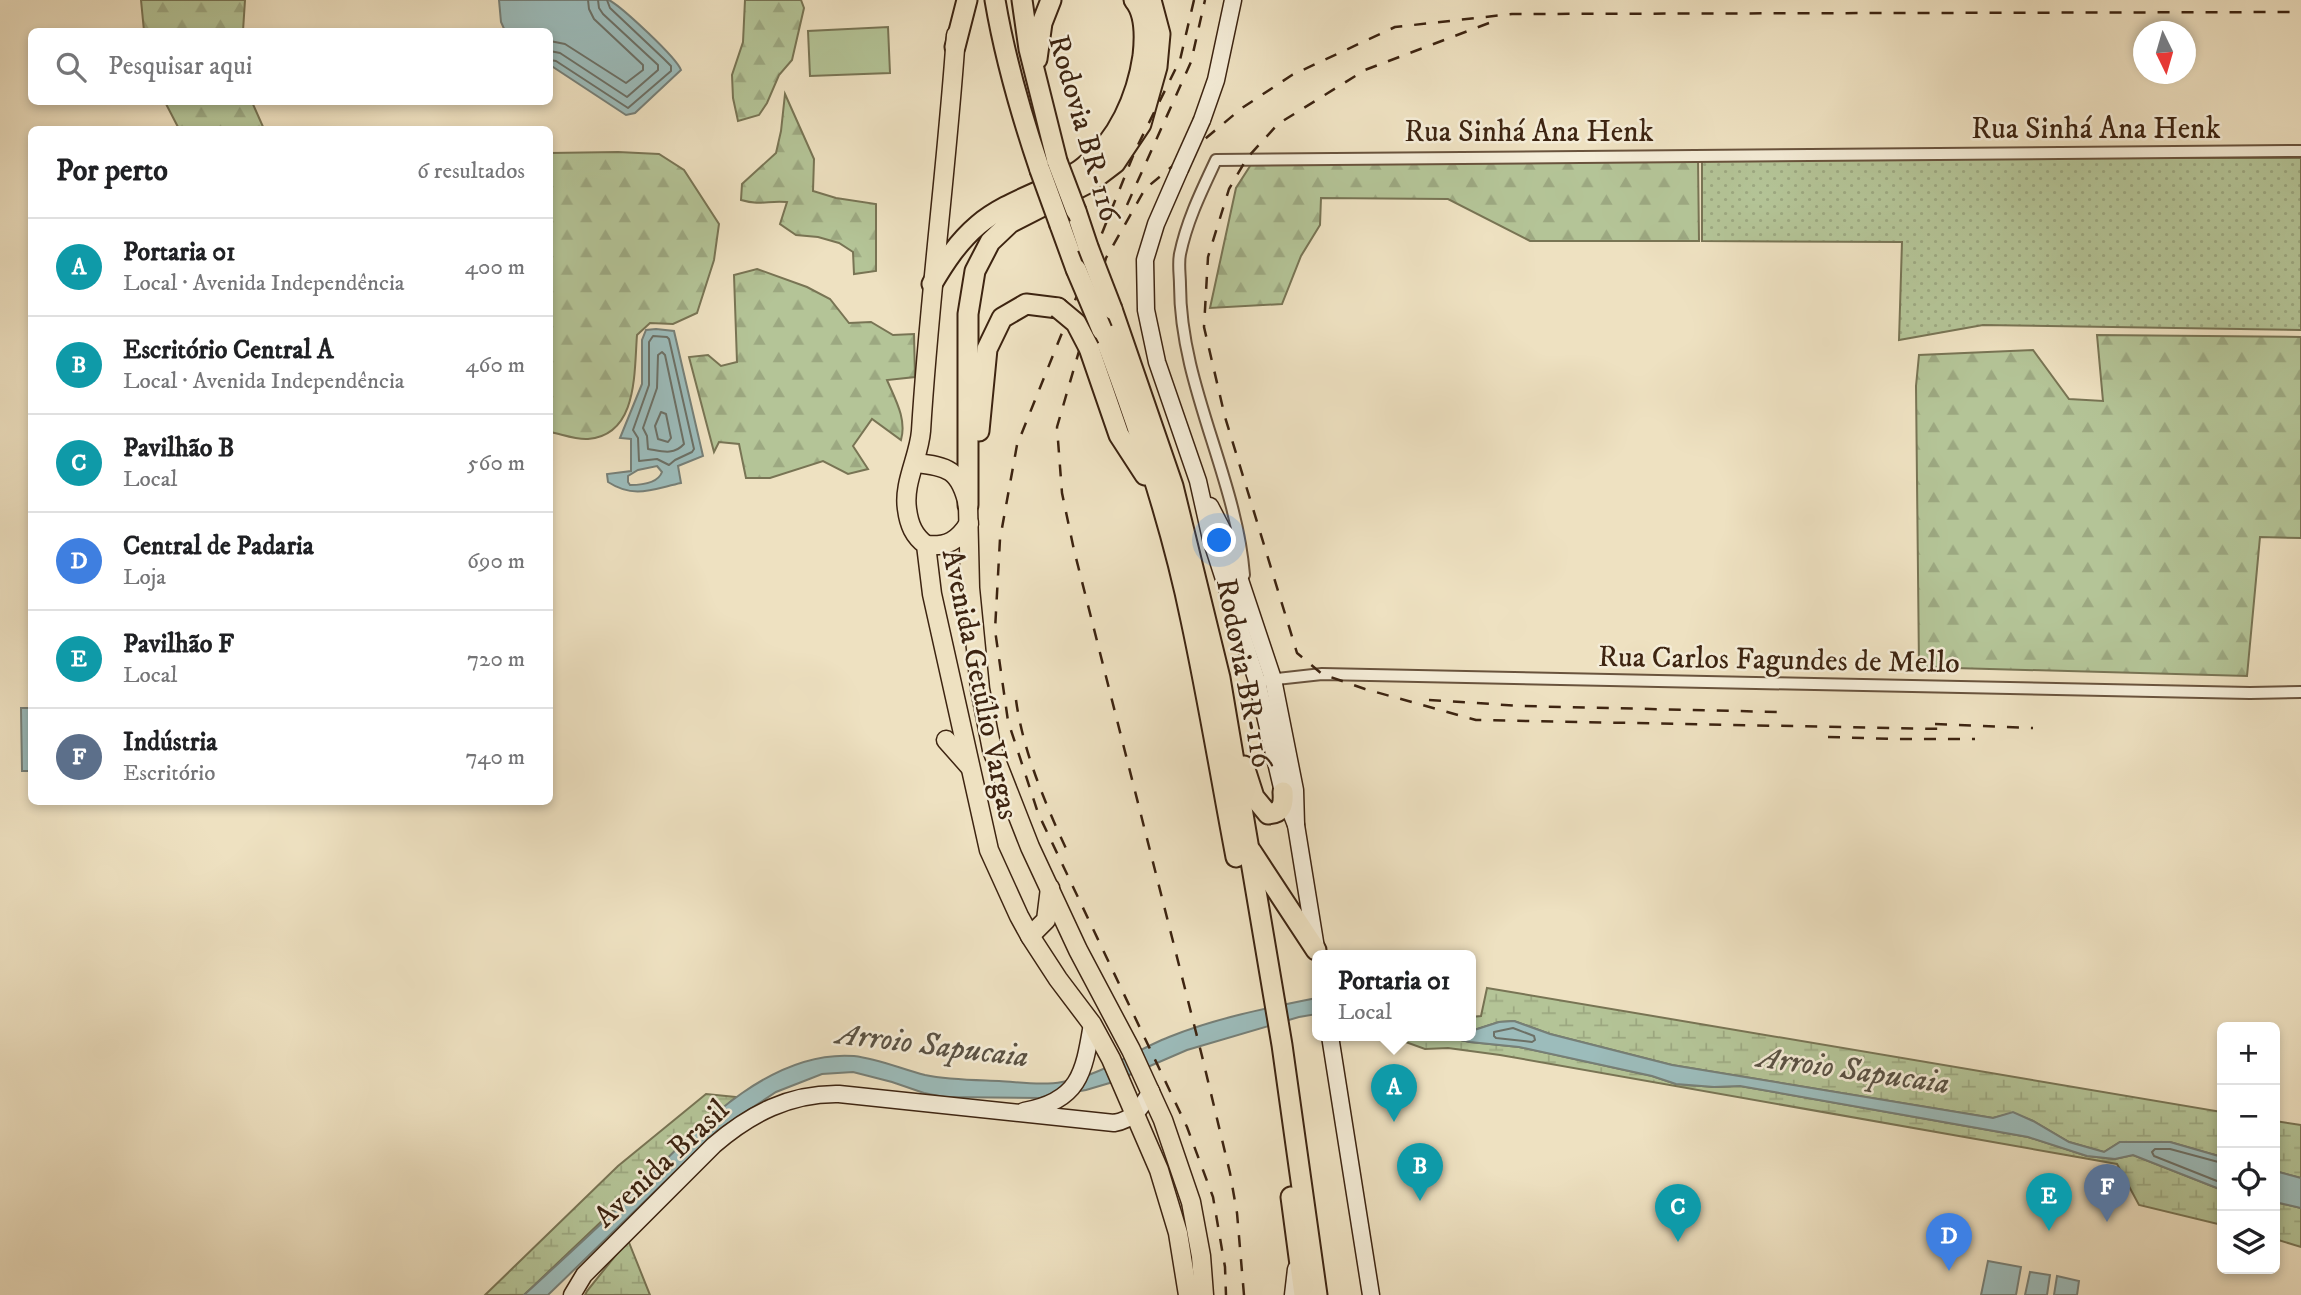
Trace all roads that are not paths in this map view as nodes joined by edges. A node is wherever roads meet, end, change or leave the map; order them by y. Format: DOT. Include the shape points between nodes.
graph roads {
  1 [pos="959,0"];
  2 [pos="967,0"];
  3 [pos="995,0"];
  4 [pos="1022,0"];
  5 [pos="1051,0"];
  6 [pos="1134,0"];
  7 [pos="1151,0"];
  8 [pos="1233,0"];
  9 [pos="956,47"];
  10 [pos="1044,108"];
  11 [pos="2301,151"];
  12 [pos="1049,166"];
  13 [pos="932,284"];
  14 [pos="915,463"];
  15 [pos="1159,497"];
  16 [pos="968,514"];
  17 [pos="926,545"];
  18 [pos="1239,604"];
  19 [pos="1265,680"];
  20 [pos="2301,692"];
  21 [pos="1226,713"];
  22 [pos="946,740"];
  23 [pos="972,770"];
  24 [pos="1283,792"];
  25 [pos="1296,825"];
  26 [pos="1247,844"];
  27 [pos="1049,888"];
  28 [pos="1030,936"];
  29 [pos="1315,950"];
  30 [pos="1317,950"];
  31 [pos="1267,989"];
  32 [pos="1092,1024"];
  33 [pos="1331,1041"];
  34 [pos="1277,1047"];
  35 [pos="1150,1089"];
  36 [pos="1131,1106"];
  37 [pos="1014,1113"];
  38 [pos="1197,1230"];
  39 [pos="1178,1233"];
  40 [pos="1297,1253"];
  41 [pos="572,1295"];
  42 [pos="1188,1295"];
  43 [pos="1204,1295"];
  44 [pos="1293,1295"];
  45 [pos="1304,1295"];
  46 [pos="1317,1295"];
  47 [pos="1371,1295"];
  1 -- 9 [label="main road, Avenida Getúlio Vargas"];
  2 -- 9 [label="highway"];
  3 -- 12 [label="highway, Rodovia BR-116" via="1021,114"];
  4 -- 10 [label="highway, Rodovia BR-116"];
  5 -- 10 [label="highway" via="1037,58"];
  6 -- 13 [label="highway" via="1145,38 1139,81 1103,150 1083,169 979,224 951,253"];
  7 -- 16 [label="highway" via="1160,34 1157,67 1141,124 1115,163 1090,182 1010,223 990,242 975,271 968,314"];
  8 -- 18 [label="main road, bridge" via="1216,80 1145,260 1146,310 1157,362 1198,481 1224,535"];
  9 -- 13 [label="main road, Avenida Getúlio Vargas"];
  10 -- 12 [label="highway, Rodovia BR-116"];
  11 -- 18 [label="street, Rua Sinhá Ana Henk" via="1216,160 1193,208 1180,256 1180,309 1189,364 1241,541"];
  12 -- 15 [label="highway, Rodovia BR-116, bridge" via="1060,225 1123,385"];
  12 -- 21 [label="highway, Rodovia BR-116, bridge" via="1076,211 1173,486"];
  13 -- 14 [label="main road, Avenida Getúlio Vargas"];
  14 -- 16 [label="main road" via="951,471 965,494"];
  14 -- 17 [label="main road, Avenida Getúlio Vargas" via="906,508 916,537"];
  15 -- 16 [label="highway, bridge" via="1119,435 1076,323 1058,308 1026,304 1002,318 988,349"];
  15 -- 31 [label="highway, Rodovia BR-116" via="1191,619"];
  16 -- 17 [label="main road" via="960,537 950,543"];
  16 -- 27 [label="main road, Avenida Getúlio Vargas" via="980,689 992,750"];
  17 -- 23 [label="main road, Avenida Getúlio Vargas" via="932,594"];
  18 -- 19 [label="main road"];
  19 -- 20 [label="street, Rua Carlos Fagundes de Mello" via="1322,674"];
  19 -- 24 [label="main road"];
  19 -- 25 [label="main road" via="1295,790"];
  21 -- 24 [label="highway" via="1261,808 1276,813 1284,804"];
  21 -- 26 [label="highway, Rodovia BR-116"];
  22 -- 23 [label="main road"];
  23 -- 28 [label="main road, Avenida Getúlio Vargas" via="989,850"];
  24 -- 25 [label="main road"];
  25 -- 30 [label="main road"];
  26 -- 29 [label="highway"];
  26 -- 31 [label="highway, Rodovia BR-116"];
  27 -- 28 [label="main road" via="1046,920"];
  27 -- 35 [label="main road, Avenida Getúlio Vargas"];
  28 -- 32 [label="main road, Avenida Getúlio Vargas"];
  31 -- 34 [label="highway, Rodovia BR-116"];
  32 -- 36 [label="main road, Avenida Getúlio Vargas"];
  32 -- 37 [label="main road, Avenida Brasil" via="1085,1066 1071,1088 1041,1107"];
  33 -- 47 [label="main road"];
  34 -- 40 [label="highway, Rodovia BR-116"];
  34 -- 46 [label="highway, Rodovia BR-116"];
  35 -- 36 [label="main road" via="1144,1104"];
  35 -- 38 [label="main road, Avenida Getúlio Vargas"];
  36 -- 37 [label="main road, Avenida Brasil" via="1124,1121 1114,1123"];
  36 -- 39 [label="main road, Avenida Getúlio Vargas" via="1159,1170"];
  37 -- 41 [label="main road, Avenida Brasil" via="839,1094 778,1104 713,1145 584,1275"];
  38 -- 39 [label="main road"];
  38 -- 43 [label="main road, Avenida Getúlio Vargas"];
  39 -- 42 [label="main road, Avenida Getúlio Vargas"];
  40 -- 44 [label="main road, Rodovia BR-116"];
  40 -- 45 [label="highway, Rodovia BR-116"];
}
